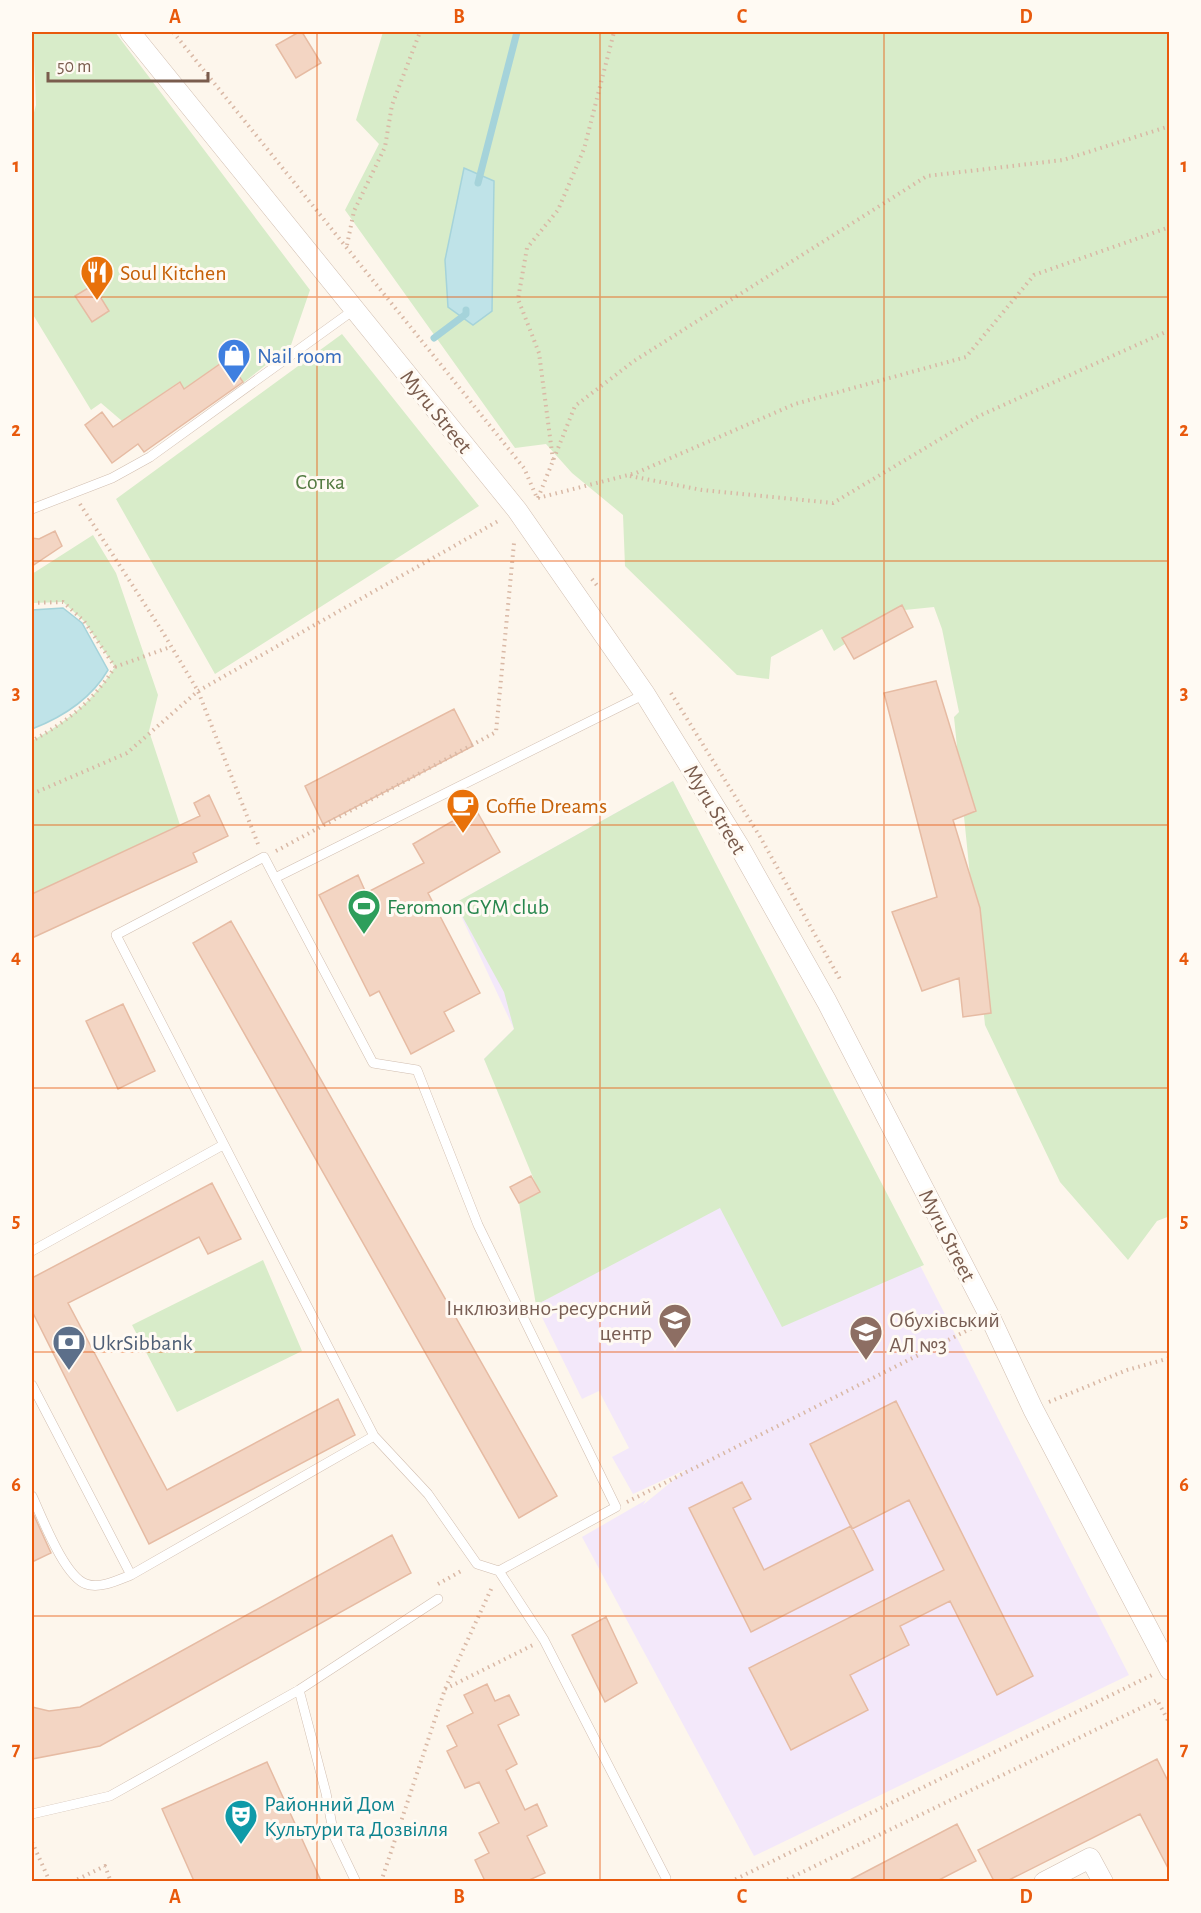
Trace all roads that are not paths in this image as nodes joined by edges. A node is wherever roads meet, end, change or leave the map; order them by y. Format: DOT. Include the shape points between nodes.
graph roads {
  1 [pos="130,32"];
  2 [pos="355,309"];
  3 [pos="32,509"];
  4 [pos="645,694"];
  5 [pos="275,878"];
  6 [pos="223,1145"];
  7 [pos="32,1251"];
  8 [pos="32,1385"];
  9 [pos="374,1436"];
  10 [pos="32,1496"];
  11 [pos="499,1571"];
  12 [pos="131,1575"];
  13 [pos="438,1599"];
  14 [pos="1169,1669"];
  15 [pos="299,1690"];
  16 [pos="32,1814"];
  17 [pos="666,1878"];
  18 [pos="356,1881"];
  19 [pos="1044,1881"];
  20 [pos="1102,1881"];
  1 -- 2 [label="street, Myru Street"];
  2 -- 3 [label="lane" via="150,457 112,478"];
  2 -- 4 [label="street, Myru Street" via="517,510"];
  4 -- 5 [label="lane"];
  4 -- 14 [label="street, Myru Street" via="739,846 827,1002"];
  5 -- 6 [label="lane" via="264,857 116,935"];
  5 -- 11 [label="lane" via="373,1063 417,1070 478,1225 616,1507"];
  6 -- 7 [label="lane"];
  6 -- 9 [label="lane"];
  8 -- 12 [label="lane"];
  9 -- 11 [label="lane" via="428,1494 477,1564"];
  9 -- 12 [label="lane"];
  10 -- 12 [label="lane" via="70,1572 85,1584 105,1584"];
  11 -- 17 [label="lane" via="544,1640"];
  13 -- 15 [label="lane"];
  15 -- 16 [label="lane" via="110,1796"];
  15 -- 18 [label="lane" via="334,1836"];
  19 -- 20 [label="street" via="1090,1858"];
}
